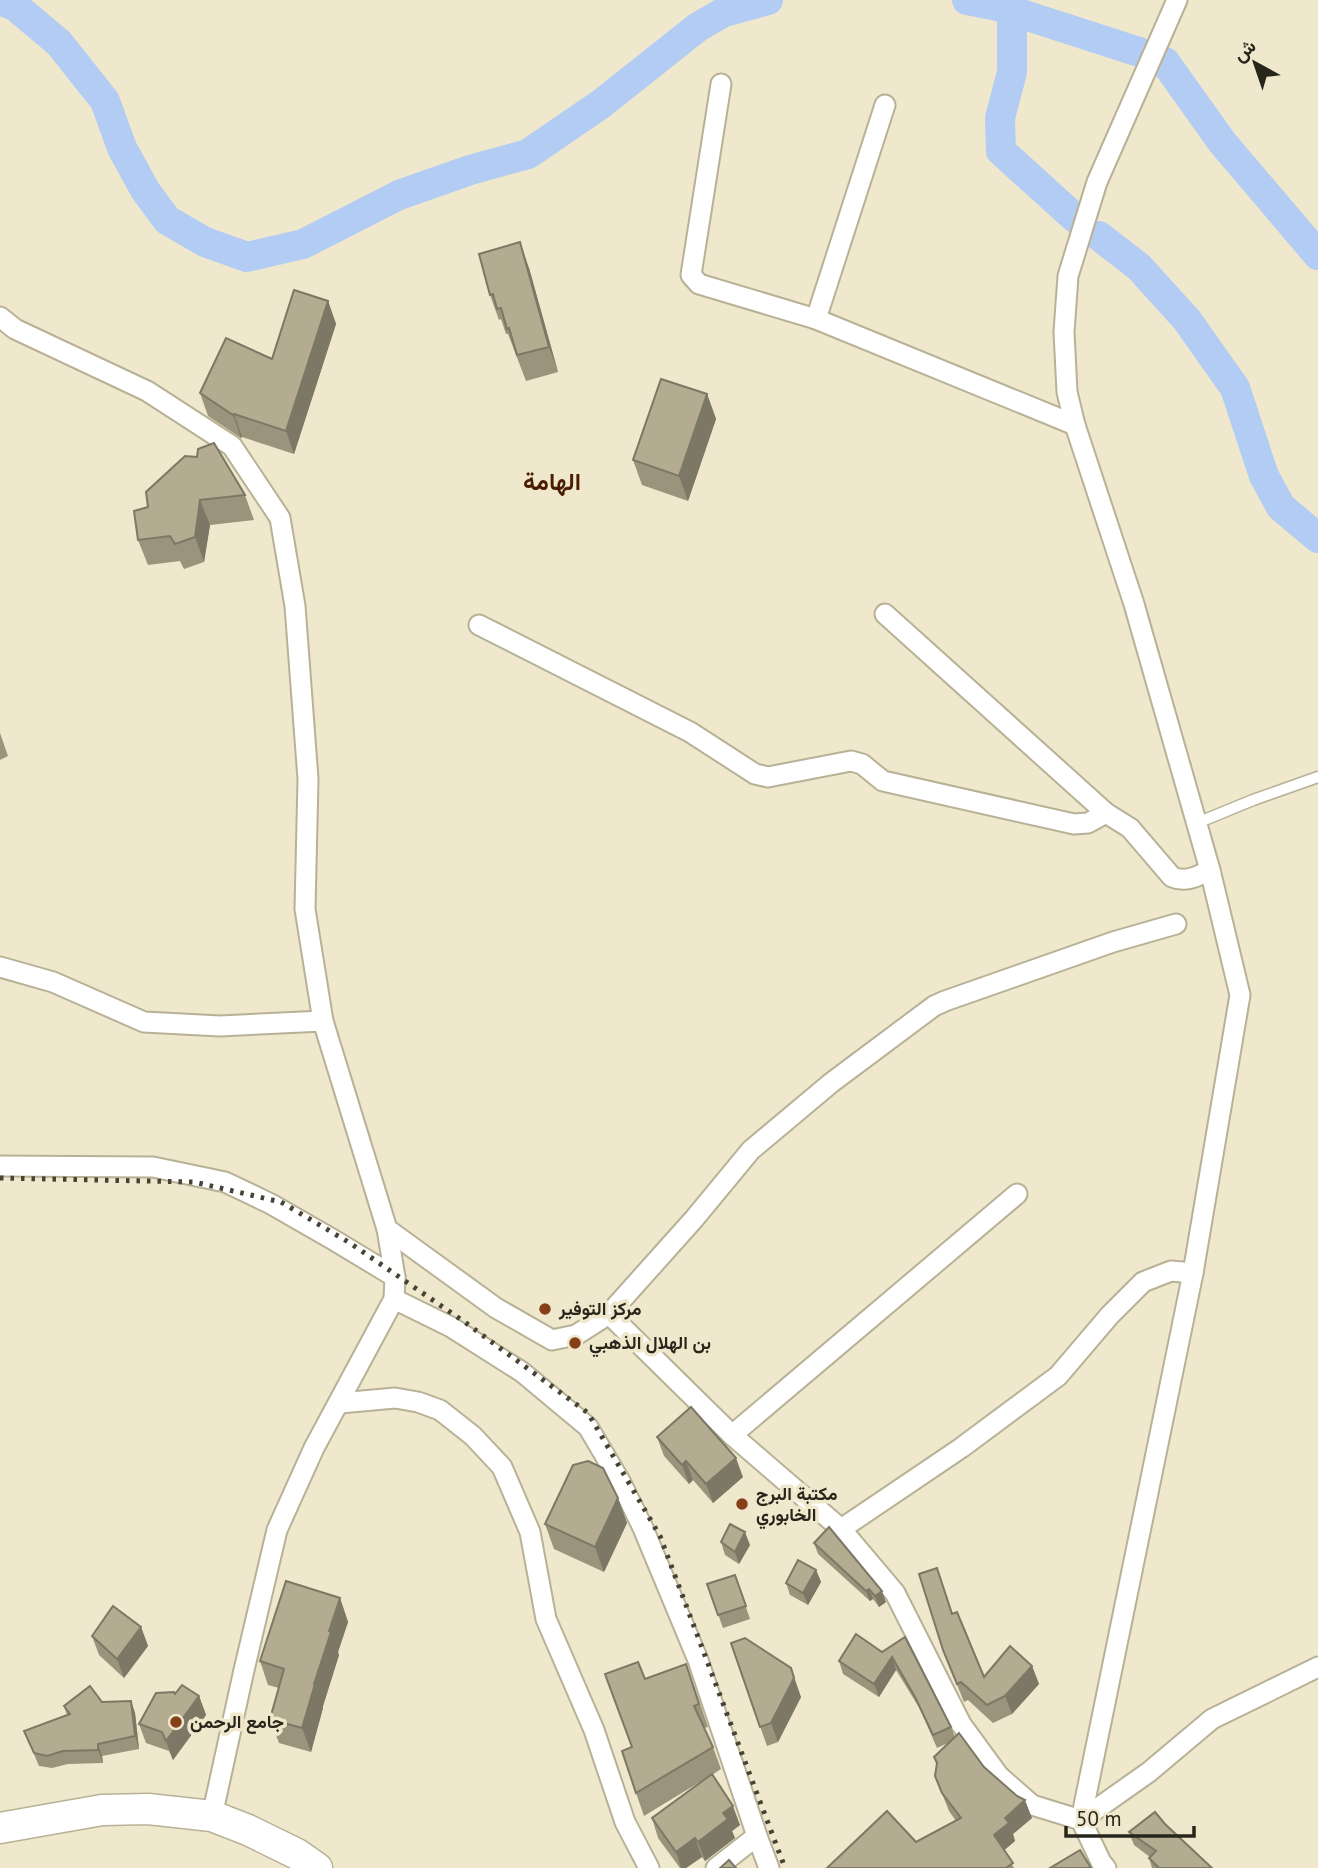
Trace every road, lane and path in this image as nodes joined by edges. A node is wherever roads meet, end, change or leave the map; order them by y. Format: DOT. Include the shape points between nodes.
graph roads {
  1 [pos="1177,0"];
  2 [pos="721,84"];
  3 [pos="886,105"];
  4 [pos="0,317"];
  5 [pos="816,319"];
  6 [pos="1075,425"];
  7 [pos="885,614"];
  8 [pos="479,625"];
  9 [pos="1318,777"];
  10 [pos="1106,813"];
  11 [pos="1197,823"];
  12 [pos="1210,870"];
  13 [pos="1176,924"];
  14 [pos="0,967"];
  15 [pos="323,1021"];
  16 [pos="0,1166"];
  17 [pos="1017,1194"];
  18 [pos="387,1229"];
  19 [pos="1193,1273"];
  20 [pos="395,1277"];
  21 [pos="394,1299"];
  22 [pos="609,1314"];
  23 [pos="340,1403"];
  24 [pos="733,1435"];
  25 [pos="841,1529"];
  26 [pos="1318,1667"];
  27 [pos="212,1816"];
  28 [pos="1081,1820"];
  29 [pos="0,1828"];
  30 [pos="757,1836"];
  31 [pos="317,1868"];
  32 [pos="649,1868"];
  33 [pos="716,1868"];
  34 [pos="769,1868"];
  35 [pos="1106,1868"];
  1 -- 6 [label="street" via="1097,182 1068,276 1064,344"];
  2 -- 5 [label="street" via="691,275 699,284"];
  3 -- 5 [label="street"];
  4 -- 15 [label="street" via="15,329 147,391 232,446 280,518 295,606 307,779 305,909"];
  5 -- 6 [label="street"];
  6 -- 11 [label="street" via="1134,604"];
  7 -- 10 [label="street"];
  8 -- 10 [label="street" via="690,732 755,774 768,776 852,761 883,781 1074,824 1088,823"];
  9 -- 11 [label="lane"];
  10 -- 12 [label="street" via="1130,828 1172,877 1191,879"];
  11 -- 12 [label="street"];
  12 -- 19 [label="street" via="1240,995"];
  13 -- 22 [label="street" via="934,1006 751,1150"];
  14 -- 15 [label="street" via="53,982 144,1022 220,1026"];
  15 -- 18 [label="street"];
  16 -- 20 [label="street" via="153,1167 225,1182"];
  17 -- 24 [label="street"];
  18 -- 20 [label="street"];
  18 -- 22 [label="street" via="496,1308 552,1340 576,1335"];
  19 -- 25 [label="street" via="1171,1271 1143,1282 1058,1376"];
  19 -- 28 [label="street"];
  20 -- 21 [label="street"];
  21 -- 23 [label="street"];
  21 -- 30 [label="street" via="451,1327 522,1372 587,1427 643,1528 698,1660"];
  22 -- 24 [label="street"];
  23 -- 27 [label="street" via="277,1530"];
  23 -- 32 [label="street" via="394,1398 440,1410 502,1467 530,1532 546,1619 594,1730 625,1822"];
  24 -- 25 [label="street"];
  25 -- 28 [label="street" via="895,1593 961,1724 999,1776 1032,1805"];
  26 -- 28 [label="street" via="1212,1719 1149,1773"];
  27 -- 29 [label="main road" via="148,1809 102,1810"];
  27 -- 31 [label="main road" via="298,1854"];
  28 -- 35 [label="street"];
  30 -- 33 [label="street"];
  30 -- 34 [label="street"];
}
